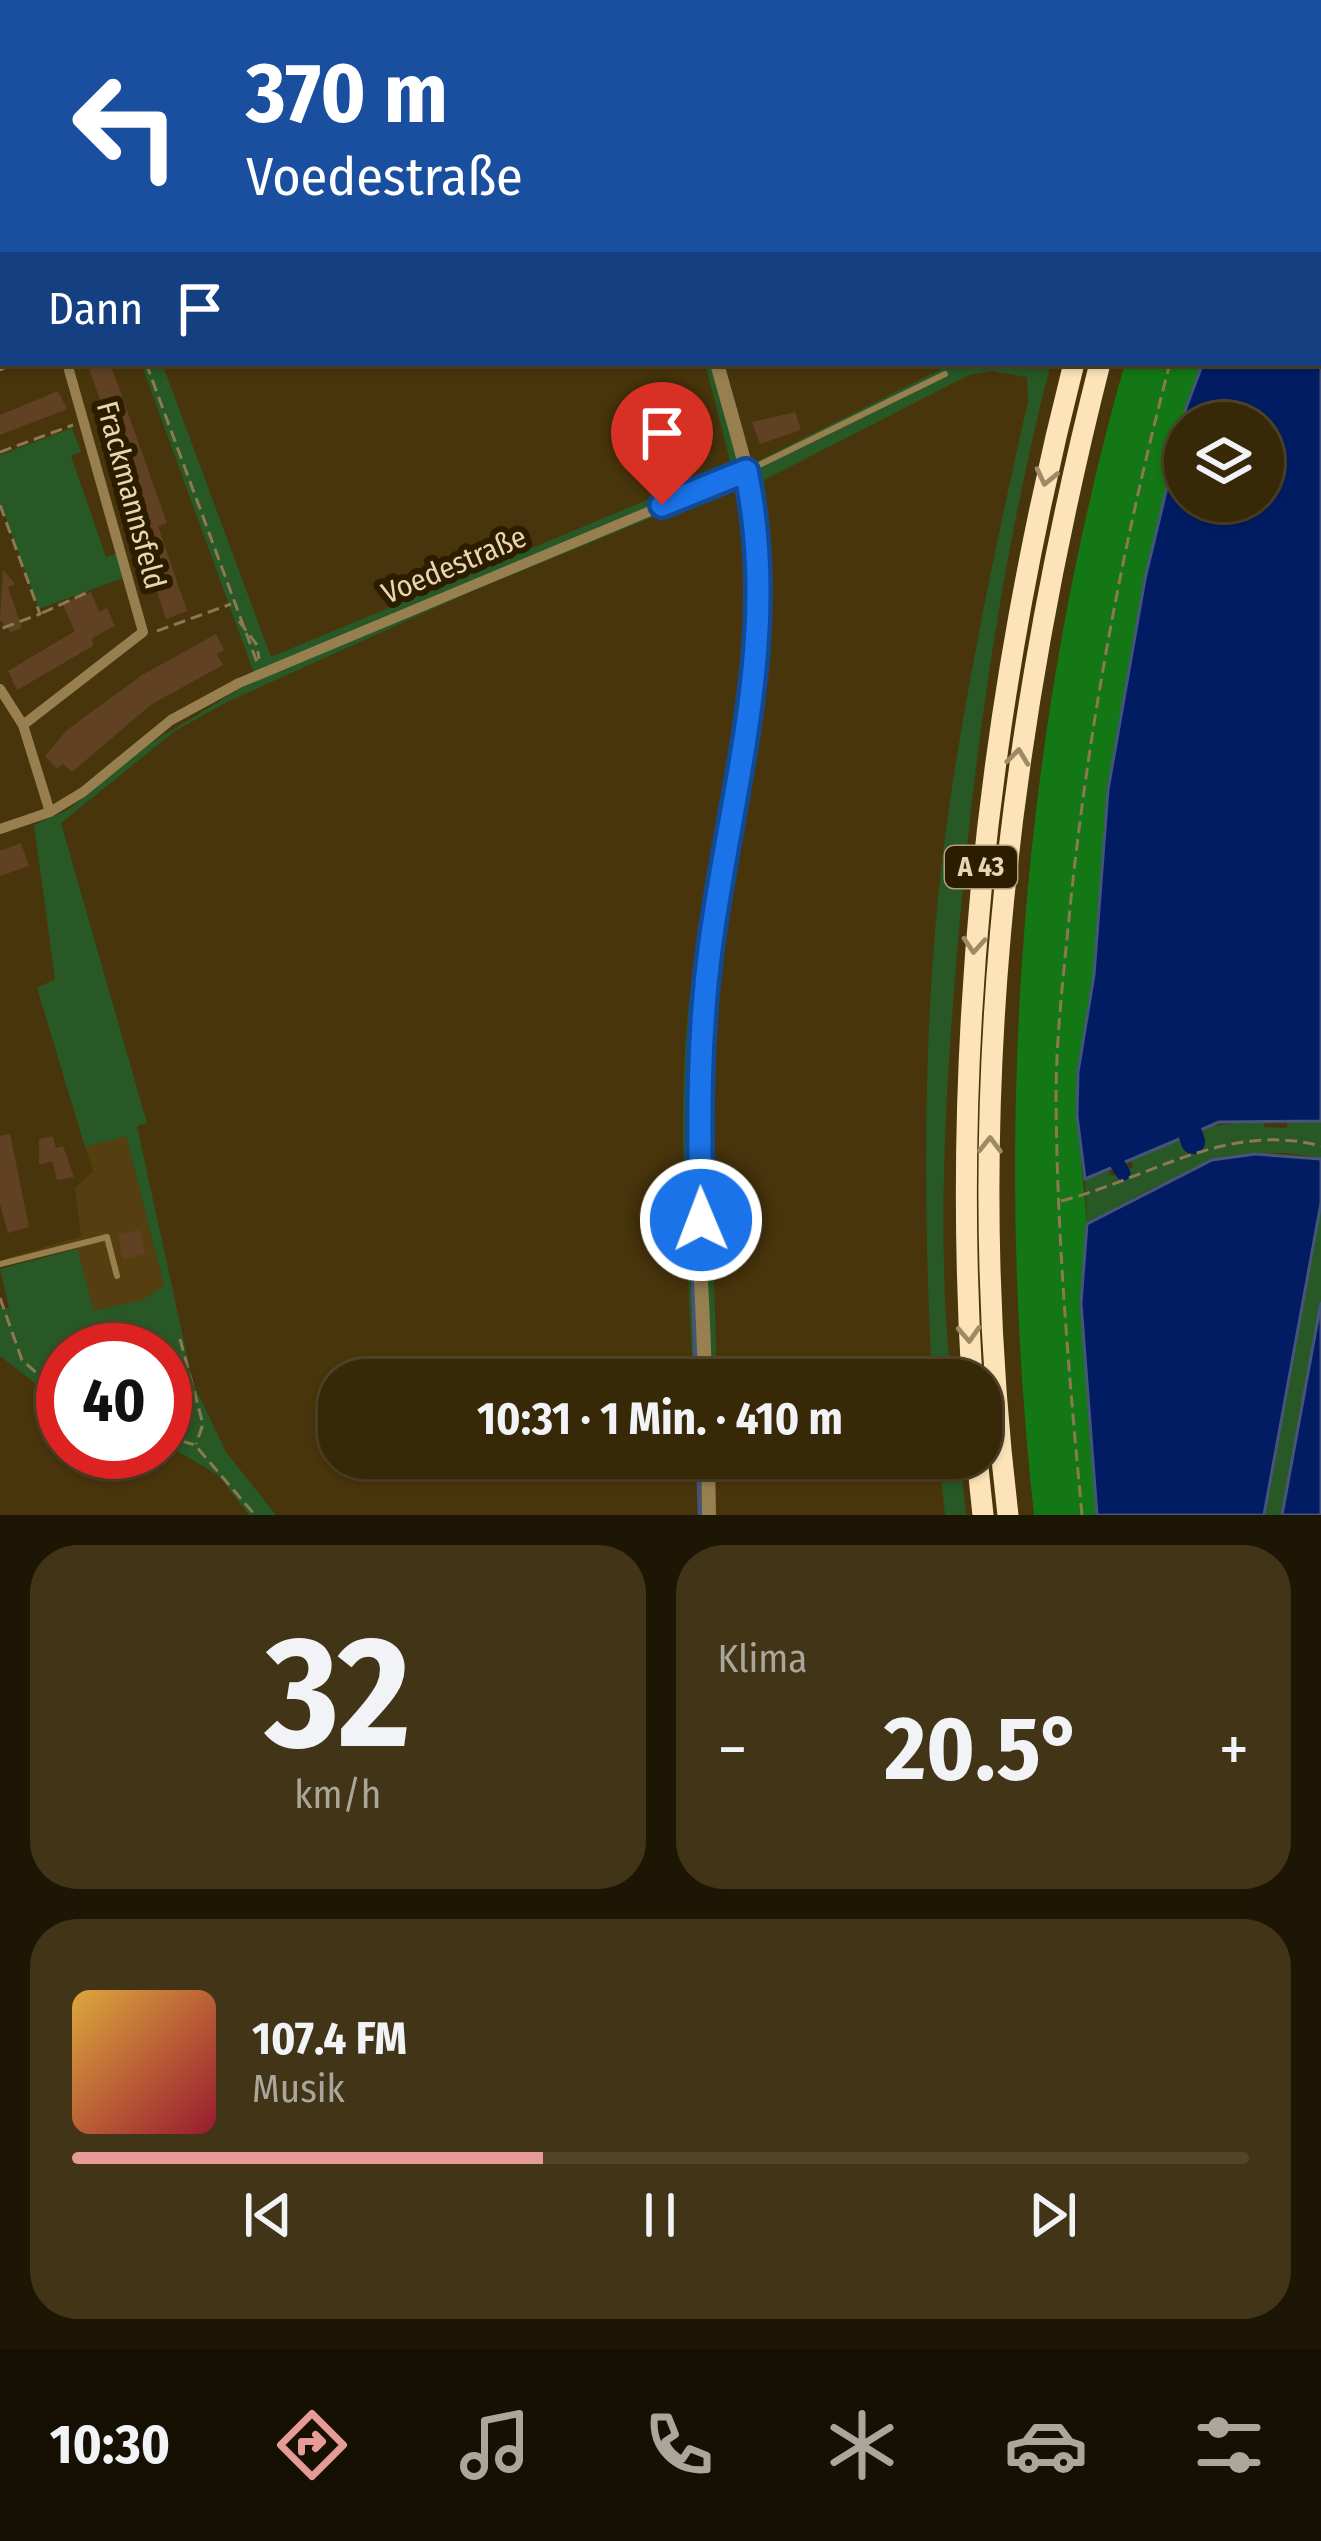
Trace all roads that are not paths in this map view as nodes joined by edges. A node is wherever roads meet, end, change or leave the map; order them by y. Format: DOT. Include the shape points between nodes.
graph roads {
  1 [pos="68,366"];
  2 [pos="718,366"];
  3 [pos="1073,366"];
  4 [pos="1099,366"];
  5 [pos="945,374"];
  6 [pos="746,471"];
  7 [pos="0,688"];
  8 [pos="22,725"];
  9 [pos="50,812"];
  10 [pos="0,830"];
  11 [pos="0,1264"];
  12 [pos="117,1276"];
  13 [pos="705,1359"];
  14 [pos="971,1359"];
  15 [pos="708,1479"];
  16 [pos="979,1479"];
  17 [pos="709,1515"];
  18 [pos="983,1515"];
  19 [pos="1007,1515"];
  1 -- 8 [label="street, Frackmannsfeld" via="143,632"];
  2 -- 6 [label="street"];
  3 -- 14 [label="highway, A 43, one-way" via="1018,607 979,883 966,1090"];
  19 -- 4 [label="highway, A 43, one-way" via="990,1262 997,961 1025,702"];
  5 -- 6 [label="lane, Voedestraße"];
  6 -- 9 [label="street, Voedestraße" via="261,672 171,720"];
  6 -- 13 [label="street" via="762,584 751,715 699,1051"];
  7 -- 8 [label="street"];
  8 -- 9 [label="street"];
  9 -- 10 [label="street, Voedestraße"];
  11 -- 12 [label="lane" via="107,1237"];
  15 -- 17 [label="street"];
  16 -- 18 [label="highway"];
}
